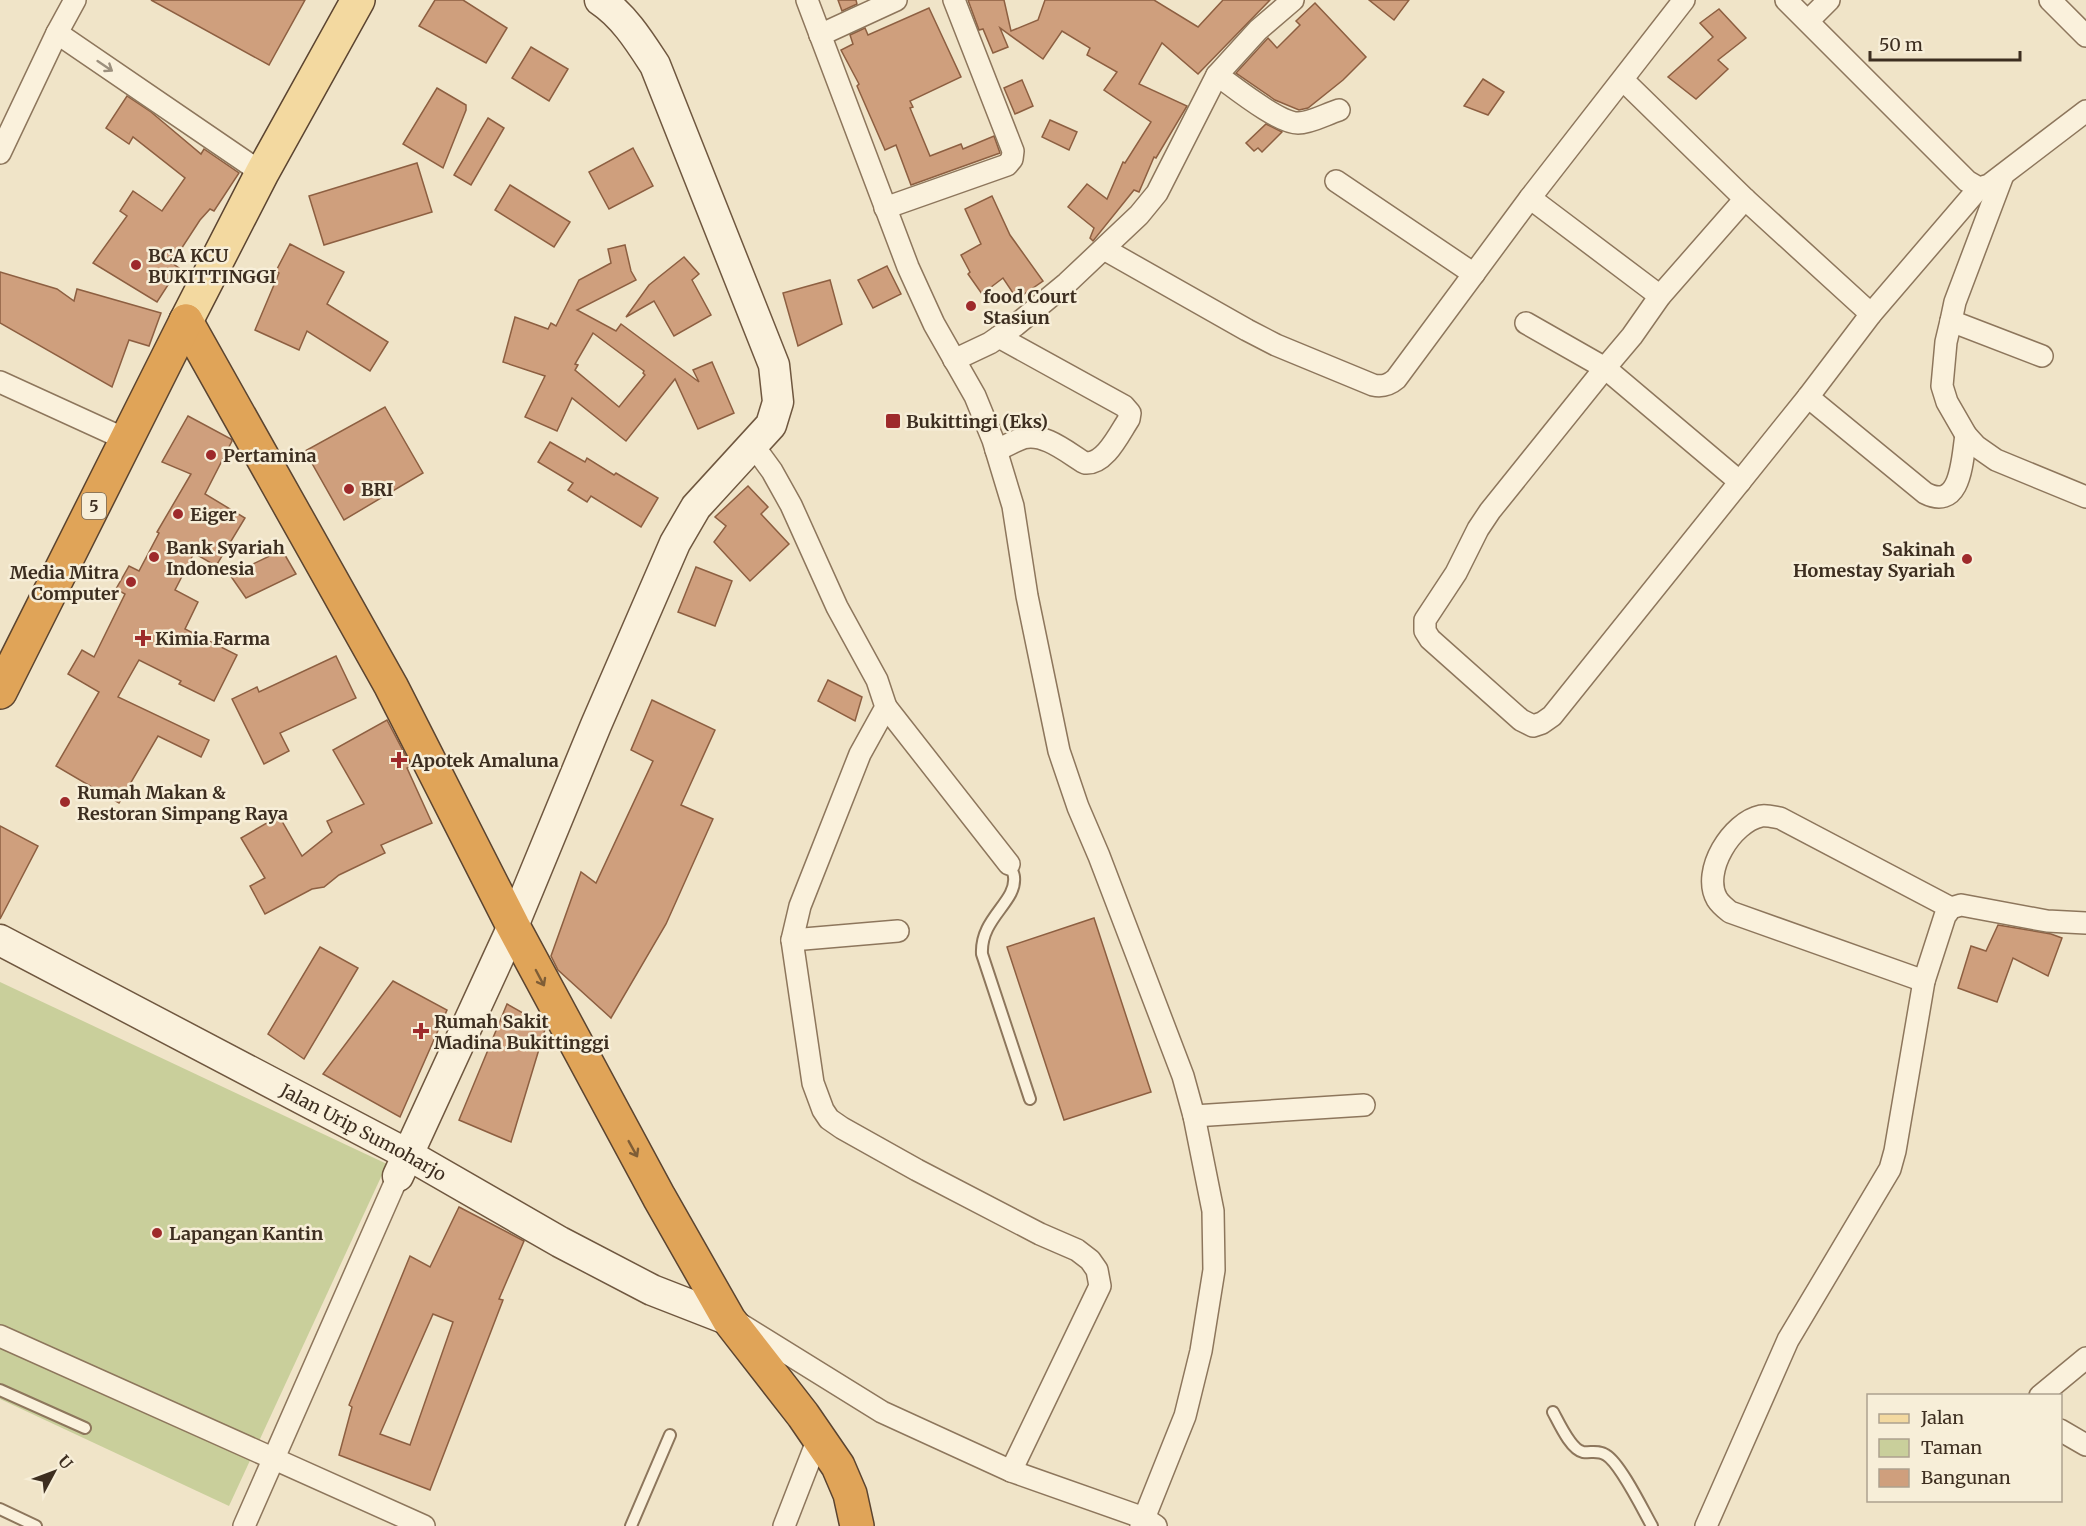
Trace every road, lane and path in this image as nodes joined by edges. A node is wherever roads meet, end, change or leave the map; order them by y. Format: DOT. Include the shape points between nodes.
graph roads {
  1 [pos="75,0"];
  2 [pos="358,0"];
  3 [pos="600,0"];
  4 [pos="807,0"];
  5 [pos="896,0"];
  6 [pos="954,0"];
  7 [pos="1293,0"];
  8 [pos="1684,0"];
  9 [pos="1786,0"];
  10 [pos="1829,0"];
  11 [pos="2050,0"];
  12 [pos="1808,21"];
  13 [pos="57,33"];
  14 [pos="820,35"];
  15 [pos="2086,36"];
  16 [pos="1217,75"];
  17 [pos="1623,80"];
  18 [pos="1339,110"];
  19 [pos="2086,111"];
  20 [pos="0,153"];
  21 [pos="262,173"];
  22 [pos="2003,175"];
  23 [pos="1336,181"];
  24 [pos="1979,188"];
  25 [pos="1530,198"];
  26 [pos="1745,199"];
  27 [pos="885,208"];
  28 [pos="1104,249"];
  29 [pos="1474,274"];
  30 [pos="1660,296"];
  31 [pos="1872,314"];
  32 [pos="186,321"];
  33 [pos="1951,321"];
  34 [pos="1526,323"];
  35 [pos="999,337"];
  36 [pos="2042,356"];
  37 [pos="954,360"];
  38 [pos="1605,368"];
  39 [pos="0,382"];
  40 [pos="1808,398"];
  41 [pos="1966,435"];
  42 [pos="127,440"];
  43 [pos="753,445"];
  44 [pos="996,450"];
  45 [pos="1740,482"];
  46 [pos="2086,497"];
  47 [pos="0,692"];
  48 [pos="886,707"];
  49 [pos="1009,864"];
  50 [pos="1951,908"];
  51 [pos="2086,923"];
  52 [pos="513,926"];
  53 [pos="898,931"];
  54 [pos="0,940"];
  55 [pos="792,940"];
  56 [pos="1924,981"];
  57 [pos="1030,1099"];
  58 [pos="1364,1106"];
  59 [pos="1194,1116"];
  60 [pos="403,1165"];
  61 [pos="729,1320"];
  62 [pos="0,1336"];
  63 [pos="2086,1358"];
  64 [pos="0,1390"];
  65 [pos="2041,1394"];
  66 [pos="1553,1412"];
  67 [pos="85,1428"];
  68 [pos="2062,1431"];
  69 [pos="670,1435"];
  70 [pos="819,1436"];
  71 [pos="2086,1445"];
  72 [pos="274,1459"];
  73 [pos="1011,1471"];
  74 [pos="0,1509"];
  75 [pos="1147,1523"];
  76 [pos="36,1526"];
  77 [pos="244,1526"];
  78 [pos="424,1526"];
  79 [pos="631,1526"];
  80 [pos="783,1526"];
  81 [pos="857,1526"];
  82 [pos="1652,1526"];
  83 [pos="1706,1526"];
  1 -- 13 [label="street"];
  2 -- 21 [label="main road"];
  3 -- 43 [label="street" via="636,35 656,65 774,365 778,402 771,426"];
  4 -- 14 [label="street"];
  5 -- 14 [label="street"];
  6 -- 27 [label="street" via="1013,151 1012,159 1007,165"];
  7 -- 16 [label="street" via="1258,30"];
  8 -- 17 [label="street"];
  9 -- 12 [label="street"];
  10 -- 12 [label="street"];
  11 -- 15 [label="street"];
  12 -- 24 [label="street" via="1967,181"];
  13 -- 20 [label="street"];
  13 -- 21 [label="street, one-way"];
  14 -- 27 [label="street"];
  16 -- 18 [label="street" via="1289,122 1304,122"];
  16 -- 28 [label="street" via="1157,193"];
  17 -- 25 [label="street"];
  17 -- 26 [label="street"];
  19 -- 22 [label="street"];
  21 -- 32 [label="main road"];
  22 -- 24 [label="street"];
  22 -- 33 [label="street"];
  23 -- 29 [label="street"];
  24 -- 31 [label="street"];
  25 -- 29 [label="street"];
  25 -- 30 [label="street"];
  26 -- 30 [label="street"];
  26 -- 31 [label="street"];
  27 -- 37 [label="street" via="913,277"];
  28 -- 29 [label="street" via="1276,345 1381,387 1396,379"];
  28 -- 35 [label="street"];
  30 -- 38 [label="street"];
  31 -- 40 [label="street"];
  32 -- 42 [label="highway, 5"];
  32 -- 52 [label="highway" via="391,686"];
  33 -- 36 [label="street"];
  33 -- 41 [label="street" via="1942,386"];
  34 -- 38 [label="street"];
  35 -- 37 [label="street"];
  35 -- 44 [label="street" via="1124,406 1130,413 1101,459 1093,464 1042,438 1023,438"];
  37 -- 44 [label="street" via="975,396"];
  38 -- 45 [label="street"];
  38 -- 45 [label="street" via="1490,511 1425,620 1430,639 1521,720 1533,726 1552,716"];
  39 -- 42 [label="street"];
  40 -- 41 [label="street" via="1932,497 1939,498 1955,489"];
  40 -- 45 [label="street"];
  41 -- 46 [label="street" via="1995,460"];
  42 -- 47 [label="highway, 5"];
  43 -- 48 [label="street" via="791,505 837,607 877,680"];
  43 -- 52 [label="street" via="696,507 675,543"];
  44 -- 59 [label="street" via="1013,506 1059,751 1183,1076"];
  48 -- 49 [label="street"];
  48 -- 55 [label="street" via="860,754 825,840 800,906"];
  49 -- 57 [label="lane" via="1014,877 1011,892 986,928 982,954"];
  50 -- 51 [label="street" via="1961,905 2047,921"];
  50 -- 56 [label="street"];
  50 -- 56 [label="street" via="1780,818 1763,815 1750,820 1732,836 1717,858 1712,881 1716,897 1730,912"];
  52 -- 60 [label="street"];
  52 -- 61 [label="highway, one-way"];
  53 -- 55 [label="street"];
  54 -- 60 [label="street, Jalan Urip Sumoharjo"];
  55 -- 73 [label="street" via="813,1083 829,1119 917,1170 1077,1250 1097,1270 1100,1287"];
  56 -- 83 [label="street" via="1890,1169 1788,1340"];
  58 -- 59 [label="street"];
  59 -- 75 [label="street" via="1213,1210 1214,1270 1201,1351 1185,1416"];
  60 -- 61 [label="street, Jalan Urip Sumoharjo" via="641,1284"];
  60 -- 72 [label="street"];
  61 -- 70 [label="highway"];
  61 -- 73 [label="street" via="882,1412"];
  62 -- 72 [label="street"];
  63 -- 65 [label="street"];
  64 -- 67 [label="lane"];
  66 -- 82 [label="lane" via="1574,1449 1607,1455"];
  68 -- 71 [label="street"];
  69 -- 79 [label="lane"];
  70 -- 80 [label="street"];
  70 -- 81 [label="highway" via="850,1494"];
  72 -- 77 [label="street"];
  72 -- 78 [label="street"];
  73 -- 75 [label="street"];
  74 -- 76 [label="lane"];
}
